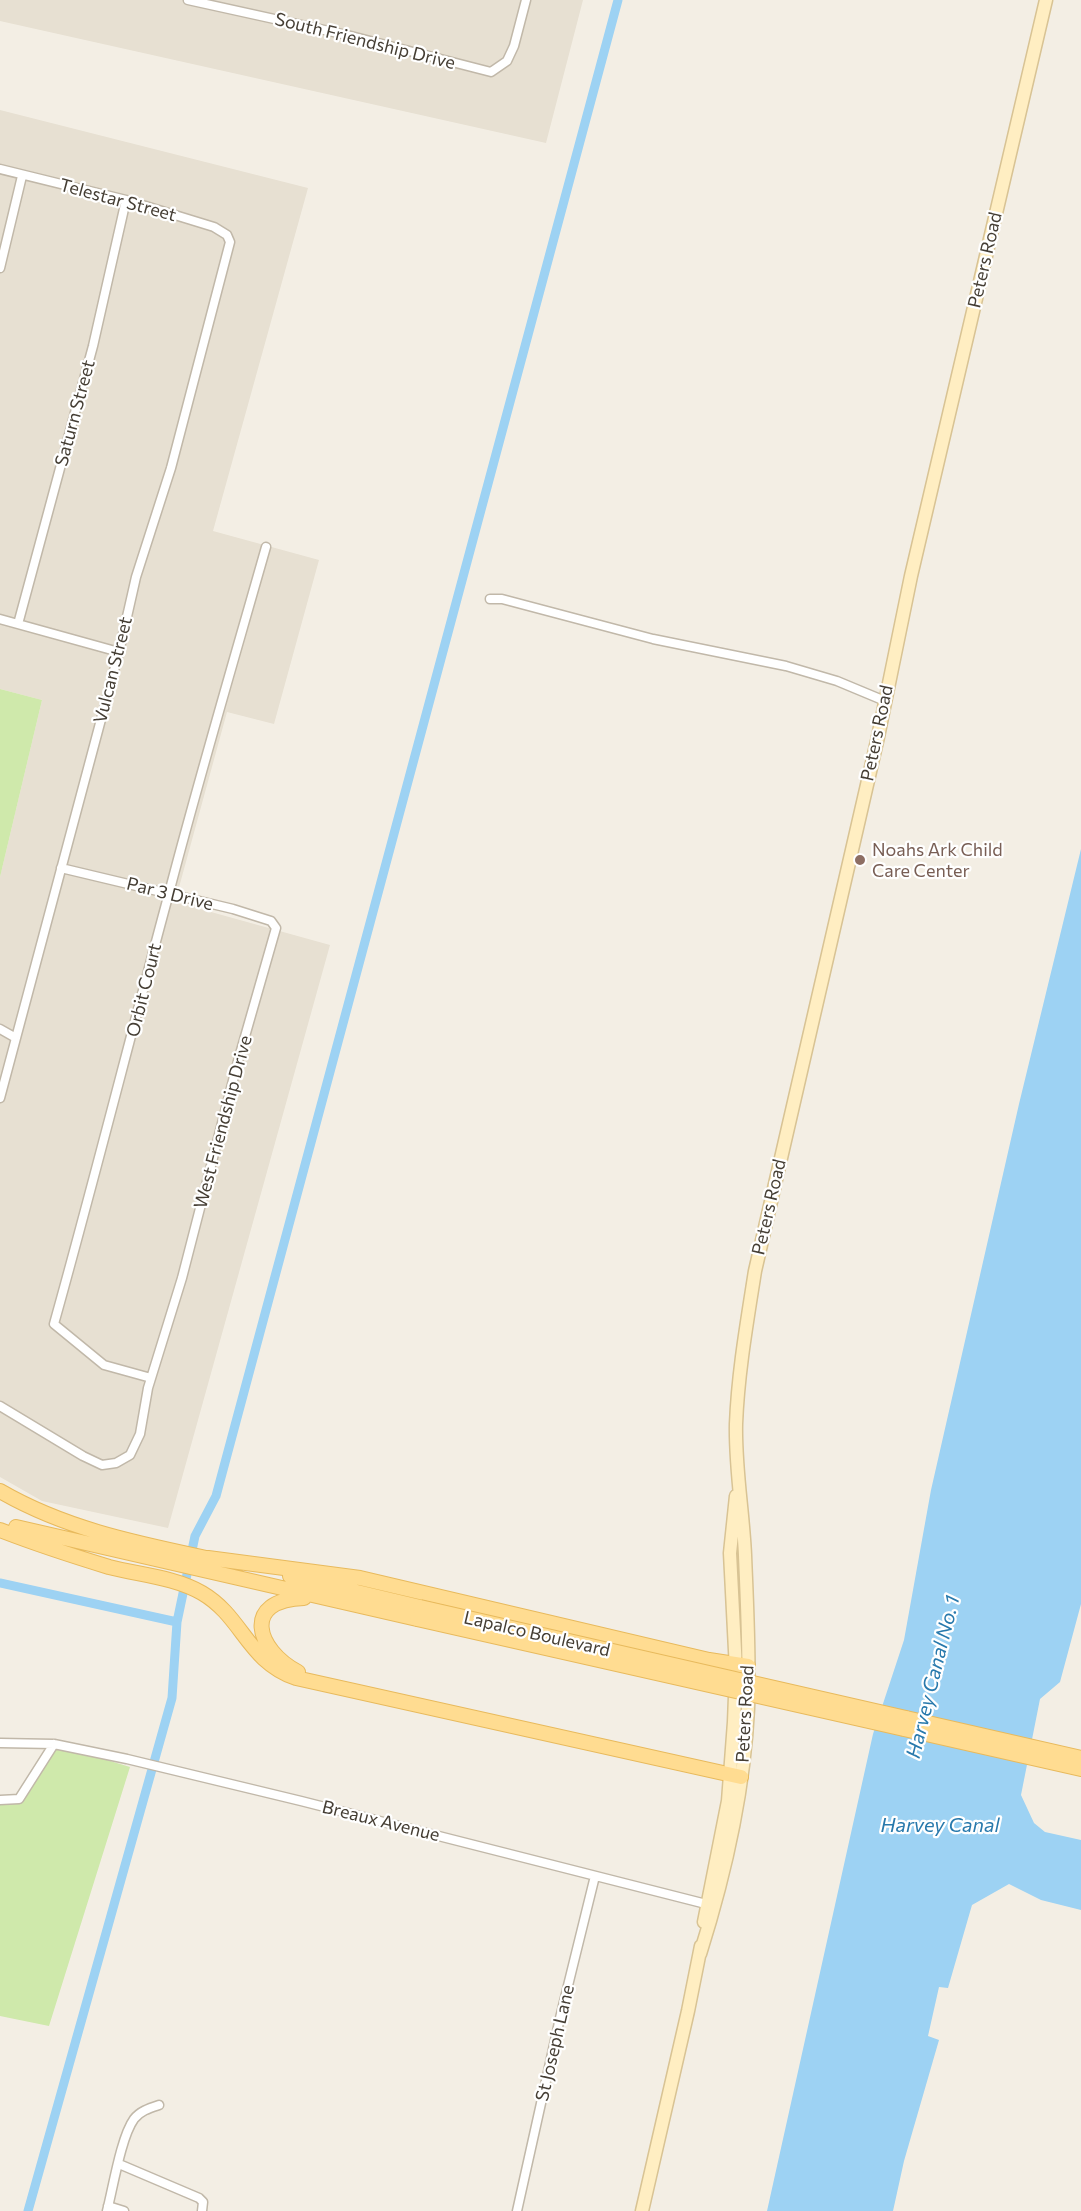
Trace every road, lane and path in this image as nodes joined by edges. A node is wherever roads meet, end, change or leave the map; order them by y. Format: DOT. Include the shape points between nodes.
graph roads {
  1 [pos="188,0"];
  2 [pos="526,0"];
  3 [pos="1046,0"];
  4 [pos="0,169"];
  5 [pos="22,176"];
  6 [pos="126,200"];
  7 [pos="230,242"];
  8 [pos="0,268"];
  9 [pos="266,548"];
  10 [pos="490,599"];
  11 [pos="0,619"];
  12 [pos="18,624"];
  13 [pos="119,652"];
  14 [pos="885,700"];
  15 [pos="61,868"];
  16 [pos="169,892"];
  17 [pos="276,928"];
  18 [pos="0,1029"];
  19 [pos="16,1038"];
  20 [pos="0,1098"];
  21 [pos="152,1378"];
  22 [pos="0,1406"];
  23 [pos="0,1491"];
  24 [pos="0,1522"];
  25 [pos="0,1530"];
  26 [pos="176,1558"];
  27 [pos="206,1564"];
  28 [pos="322,1598"];
  29 [pos="418,1613"];
  30 [pos="742,1665"];
  31 [pos="316,1681"];
  32 [pos="0,1743"];
  33 [pos="54,1744"];
  34 [pos="1081,1758"];
  35 [pos="1081,1769"];
  36 [pos="735,1776"];
  37 [pos="0,1800"];
  38 [pos="595,1876"];
  39 [pos="706,1904"];
  40 [pos="700,1954"];
  41 [pos="159,2105"];
  42 [pos="119,2164"];
  43 [pos="108,2208"];
  44 [pos="124,2211"];
  45 [pos="202,2211"];
  46 [pos="517,2211"];
  47 [pos="642,2211"];
  1 -- 2 [label="street, South Friendship Drive" via="491,72 507,61"];
  3 -- 14 [label="main road, Peters Road"];
  4 -- 5 [label="street, Telestar Street"];
  5 -- 6 [label="street, Telestar Street"];
  5 -- 8 [label="street"];
  6 -- 7 [label="street, Telestar Street" via="214,227 227,235"];
  6 -- 12 [label="street, Saturn Street" via="93,346"];
  7 -- 13 [label="street, Vulcan Street" via="171,468 136,577"];
  9 -- 16 [label="street, Orbit Court"];
  10 -- 14 [label="street" via="502,598 653,639 786,666"];
  11 -- 12 [label="street"];
  12 -- 13 [label="street"];
  13 -- 15 [label="street, Vulcan Street"];
  14 -- 30 [label="main road, Peters Road" via="755,1271 742,1358 736,1422 743,1511"];
  15 -- 16 [label="street, Par 3 Drive"];
  15 -- 19 [label="street, Vulcan Street"];
  16 -- 17 [label="street, Par 3 Drive" via="271,921"];
  16 -- 21 [label="street, Orbit Court" via="54,1324 104,1365"];
  17 -- 21 [label="street, West Friendship Drive"];
  18 -- 19 [label="street"];
  19 -- 20 [label="street, Vulcan Street"];
  21 -- 22 [label="street, West Friendship Drive" via="140,1434 129,1455 116,1463 102,1465 83,1456"];
  23 -- 26 [label="main road, Lapalco Boulevard" via="47,1515"];
  24 -- 26 [label="main road, Lapalco Boulevard" via="28,1531"];
  25 -- 31 [label="main road" via="201,1592 227,1613 251,1647 270,1665 290,1676"];
  26 -- 27 [label="main road, Lapalco Boulevard"];
  27 -- 28 [label="main road, Lapalco Boulevard"];
  27 -- 29 [label="main road, Lapalco Boulevard"];
  27 -- 30 [label="main road" via="360,1578"];
  28 -- 29 [label="main road, Lapalco Boulevard"];
  28 -- 31 [label="main road" via="277,1603 266,1610 261,1624 262,1635 275,1654"];
  29 -- 34 [label="main road, Lapalco Boulevard, bridge"];
  29 -- 35 [label="main road, Lapalco Boulevard, bridge"];
  30 -- 36 [label="main road, Peters Road" via="746,1736"];
  31 -- 36 [label="main road"];
  32 -- 33 [label="street, Breaux Avenue"];
  33 -- 37 [label="street" via="19,1800"];
  33 -- 38 [label="street, Breaux Avenue" via="302,1801"];
  36 -- 39 [label="main road, Peters Road"];
  36 -- 40 [label="main road, Peters Road" via="714,1910"];
  38 -- 39 [label="street, Breaux Avenue"];
  38 -- 46 [label="street, St Joseph Lane"];
  39 -- 40 [label="main road, Peters Road"];
  40 -- 47 [label="main road, Peters Road"];
  41 -- 42 [label="street" via="134,2119"];
  42 -- 43 [label="street"];
  42 -- 45 [label="street" via="199,2198"];
  43 -- 44 [label="street"];
}
